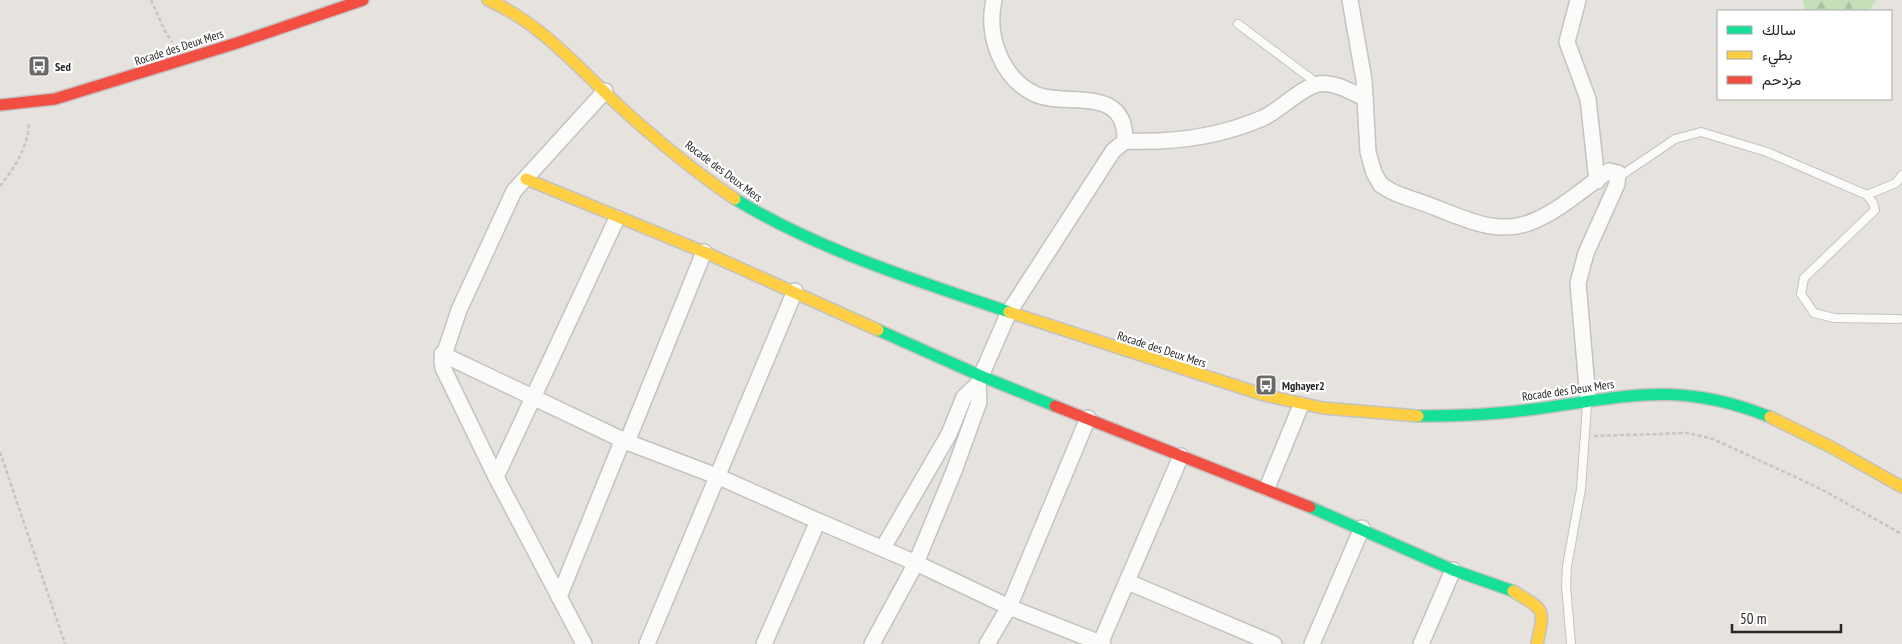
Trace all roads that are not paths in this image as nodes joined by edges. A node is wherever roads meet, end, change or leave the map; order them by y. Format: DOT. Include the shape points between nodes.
graph roads {
  1 [pos="363,0"];
  2 [pos="488,0"];
  3 [pos="994,0"];
  4 [pos="1350,0"];
  5 [pos="1578,0"];
  6 [pos="1238,24"];
  7 [pos="1318,84"];
  8 [pos="605,91"];
  9 [pos="1365,98"];
  10 [pos="0,105"];
  11 [pos="1125,141"];
  12 [pos="1902,175"];
  13 [pos="1619,177"];
  14 [pos="526,179"];
  15 [pos="1596,181"];
  16 [pos="1867,195"];
  17 [pos="617,218"];
  18 [pos="704,252"];
  19 [pos="795,291"];
  20 [pos="1009,312"];
  21 [pos="1899,318"];
  22 [pos="442,354"];
  23 [pos="980,380"];
  24 [pos="535,397"];
  25 [pos="1588,399"];
  26 [pos="1301,405"];
  27 [pos="1088,418"];
  28 [pos="625,440"];
  29 [pos="1180,456"];
  30 [pos="496,477"];
  31 [pos="719,477"];
  32 [pos="1902,487"];
  33 [pos="1267,488"];
  34 [pos="818,521"];
  35 [pos="1362,528"];
  36 [pos="883,548"];
  37 [pos="916,563"];
  38 [pos="1453,570"];
  39 [pos="1128,582"];
  40 [pos="558,597"];
  41 [pos="1009,607"];
  42 [pos="584,644"];
  43 [pos="646,644"];
  44 [pos="764,644"];
  45 [pos="872,644"];
  46 [pos="987,644"];
  47 [pos="1101,644"];
  48 [pos="1274,644"];
  49 [pos="1312,644"];
  50 [pos="1421,644"];
  51 [pos="1536,644"];
  52 [pos="1571,644"];
  1 -- 10 [label="main road, Rocade des Deux Mers" via="55,99"];
  2 -- 8 [label="main road, Rocade des Deux Mers" via="501,5 542,33"];
  3 -- 11 [label="street" via="991,23 996,46 1004,66 1016,79 1036,94 1101,103 1120,119"];
  4 -- 9 [label="street" via="1360,46"];
  5 -- 15 [label="street" via="1567,42 1588,98"];
  6 -- 7 [label="lane"];
  7 -- 9 [label="street" via="1335,85"];
  7 -- 11 [label="street" via="1263,118 1203,137 1160,142"];
  8 -- 14 [label="street"];
  8 -- 20 [label="main road, Rocade des Deux Mers" via="731,196 796,235"];
  9 -- 15 [label="street" via="1368,152 1381,185 1469,222 1514,227 1536,220"];
  11 -- 20 [label="street" via="1113,151"];
  12 -- 16 [label="lane" via="1896,183"];
  13 -- 15 [label="street" via="1614,171 1609,171"];
  13 -- 16 [label="lane" via="1675,139 1701,132 1768,152"];
  13 -- 25 [label="street" via="1586,253 1578,283"];
  14 -- 17 [label="main road"];
  14 -- 22 [label="street" via="506,204"];
  16 -- 21 [label="lane" via="1875,210 1804,278 1801,294 1814,313 1834,318"];
  17 -- 18 [label="main road"];
  17 -- 24 [label="street"];
  18 -- 19 [label="main road"];
  18 -- 28 [label="street"];
  19 -- 23 [label="main road"];
  19 -- 31 [label="street"];
  20 -- 23 [label="street"];
  20 -- 26 [label="main road, Rocade des Deux Mers" via="1239,389"];
  22 -- 24 [label="street"];
  22 -- 30 [label="street" via="443,368"];
  23 -- 27 [label="main road"];
  23 -- 36 [label="street" via="964,397 949,434"];
  23 -- 37 [label="street" via="980,402"];
  24 -- 28 [label="street"];
  24 -- 30 [label="street"];
  25 -- 26 [label="main road, Rocade des Deux Mers" via="1527,410 1466,415 1368,413"];
  25 -- 32 [label="main road, Rocade des Deux Mers" via="1658,392 1702,396 1750,408 1814,437"];
  25 -- 52 [label="lane" via="1581,490 1567,566"];
  26 -- 33 [label="street"];
  27 -- 29 [label="main road"];
  27 -- 41 [label="street"];
  28 -- 31 [label="street"];
  28 -- 40 [label="street"];
  29 -- 33 [label="main road"];
  29 -- 39 [label="street"];
  30 -- 40 [label="street"];
  31 -- 34 [label="street"];
  31 -- 43 [label="street"];
  33 -- 35 [label="main road"];
  34 -- 36 [label="street"];
  34 -- 44 [label="street"];
  35 -- 38 [label="main road"];
  35 -- 49 [label="street"];
  36 -- 37 [label="street"];
  37 -- 41 [label="street"];
  37 -- 45 [label="street"];
  38 -- 50 [label="street"];
  38 -- 51 [label="main road" via="1513,591 1540,608 1543,617"];
  39 -- 47 [label="street"];
  39 -- 48 [label="street"];
  40 -- 42 [label="street"];
  41 -- 46 [label="street"];
  41 -- 47 [label="street"];
}
